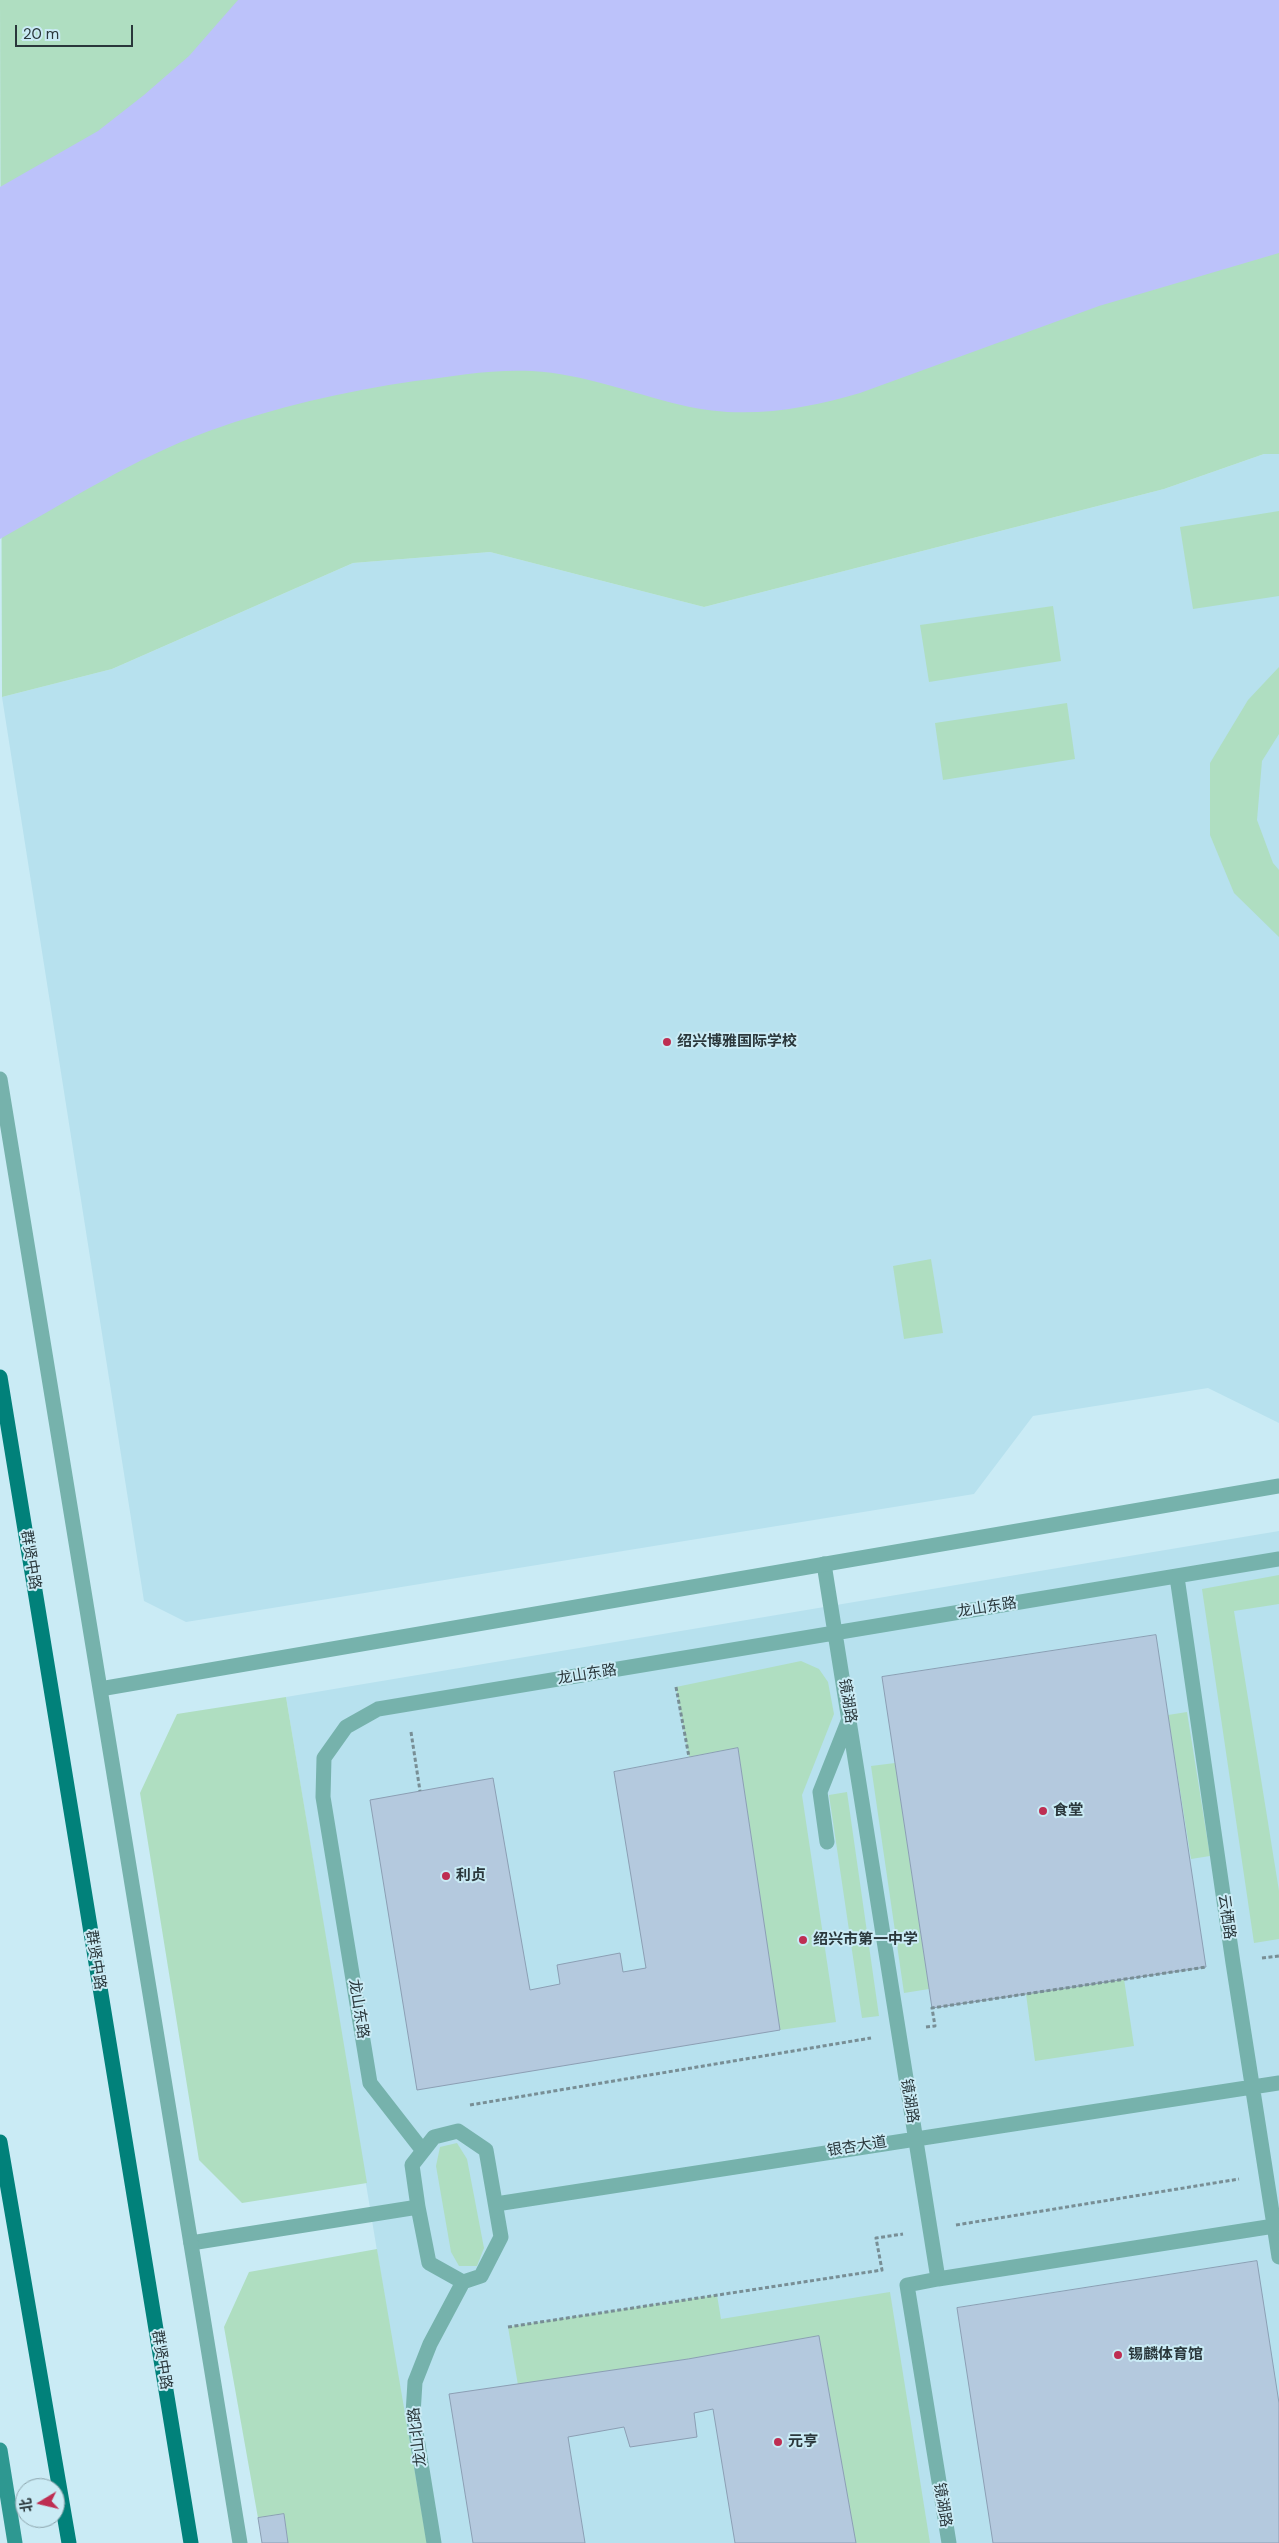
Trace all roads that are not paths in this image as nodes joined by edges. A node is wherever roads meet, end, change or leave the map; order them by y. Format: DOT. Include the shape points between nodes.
graph roads {
  1 [pos="0,1079"];
  2 [pos="0,1377"];
  3 [pos="1279,1486"];
  4 [pos="1279,1559"];
  5 [pos="824,1564"];
  6 [pos="1177,1576"];
  7 [pos="836,1633"];
  8 [pos="100,1689"];
  9 [pos="850,1718"];
  10 [pos="828,1842"];
  11 [pos="1279,2083"];
  12 [pos="1253,2087"];
  13 [pos="915,2138"];
  14 [pos="0,2142"];
  15 [pos="423,2151"];
  16 [pos="496,2204"];
  17 [pos="418,2207"];
  18 [pos="1274,2226"];
  19 [pos="191,2243"];
  20 [pos="1279,2257"];
  21 [pos="938,2279"];
  22 [pos="463,2282"];
  23 [pos="0,2450"];
  24 [pos="15,2543"];
  25 [pos="69,2543"];
  26 [pos="191,2543"];
  27 [pos="240,2543"];
  28 [pos="434,2543"];
  29 [pos="949,2543"];
  1 -- 8 [label="street"];
  2 -- 26 [label="main road, 群贤中路"];
  3 -- 5 [label="street"];
  4 -- 6 [label="street, 龙山东路"];
  5 -- 7 [label="street, 镜湖路"];
  5 -- 8 [label="street"];
  6 -- 7 [label="street, 龙山东路"];
  6 -- 12 [label="street, 云栖路"];
  7 -- 9 [label="street, 镜湖路"];
  7 -- 15 [label="street, 龙山东路" via="378,1709 346,1727 324,1758 323,1797 370,2083"];
  8 -- 19 [label="street"];
  9 -- 10 [label="street" via="820,1792"];
  9 -- 13 [label="street, 镜湖路"];
  11 -- 12 [label="street, 银杏大道"];
  12 -- 13 [label="street, 银杏大道"];
  12 -- 18 [label="street, 云栖路"];
  13 -- 16 [label="street, 银杏大道"];
  13 -- 21 [label="street, 镜湖路"];
  14 -- 25 [label="main road"];
  15 -- 16 [label="street" via="434,2137 458,2131 486,2150"];
  15 -- 17 [label="street" via="412,2165"];
  16 -- 22 [label="street" via="501,2237 481,2276"];
  17 -- 19 [label="street"];
  17 -- 22 [label="street" via="429,2263"];
  18 -- 20 [label="street, 云栖路"];
  18 -- 21 [label="street"];
  19 -- 27 [label="street"];
  21 -- 29 [label="street, 镜湖路" via="907,2284"];
  22 -- 28 [label="street, 龙山北路" via="430,2344 415,2382 413,2414"];
  23 -- 24 [label="main road"];
}
